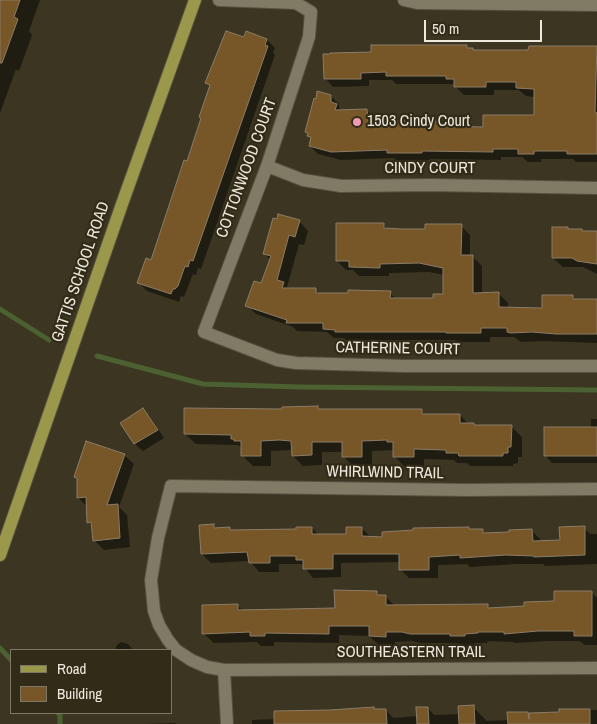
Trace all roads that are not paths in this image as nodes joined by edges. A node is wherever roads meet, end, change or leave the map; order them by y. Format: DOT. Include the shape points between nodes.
graph roads {
  1 [pos="195,0"];
  2 [pos="219,0"];
  3 [pos="404,0"];
  4 [pos="484,2"];
  5 [pos="597,4"];
  6 [pos="267,166"];
  7 [pos="597,188"];
  8 [pos="204,332"];
  9 [pos="597,366"];
  10 [pos="172,486"];
  11 [pos="597,489"];
  12 [pos="0,555"];
  13 [pos="597,668"];
  14 [pos="224,670"];
  15 [pos="227,724"];
  1 -- 12 [label="main road, GATTIS SCHOOL ROAD"];
  2 -- 6 [label="street, COTTONWOOD COURT" via="296,3 311,12 309,37"];
  3 -- 4 [label="street"];
  4 -- 5 [label="street"];
  6 -- 7 [label="street, CINDY COURT" via="303,180 341,186"];
  6 -- 8 [label="street, COTTONWOOD COURT"];
  8 -- 9 [label="street, CATHERINE COURT" via="277,360 296,363"];
  10 -- 11 [label="street, WHIRLWIND TRAIL"];
  10 -- 14 [label="street, SOUTHEASTERN TRAIL" via="152,570 154,611 159,625 176,650 199,664"];
  13 -- 14 [label="street, SOUTHEASTERN TRAIL"];
  14 -- 15 [label="street"];
}
